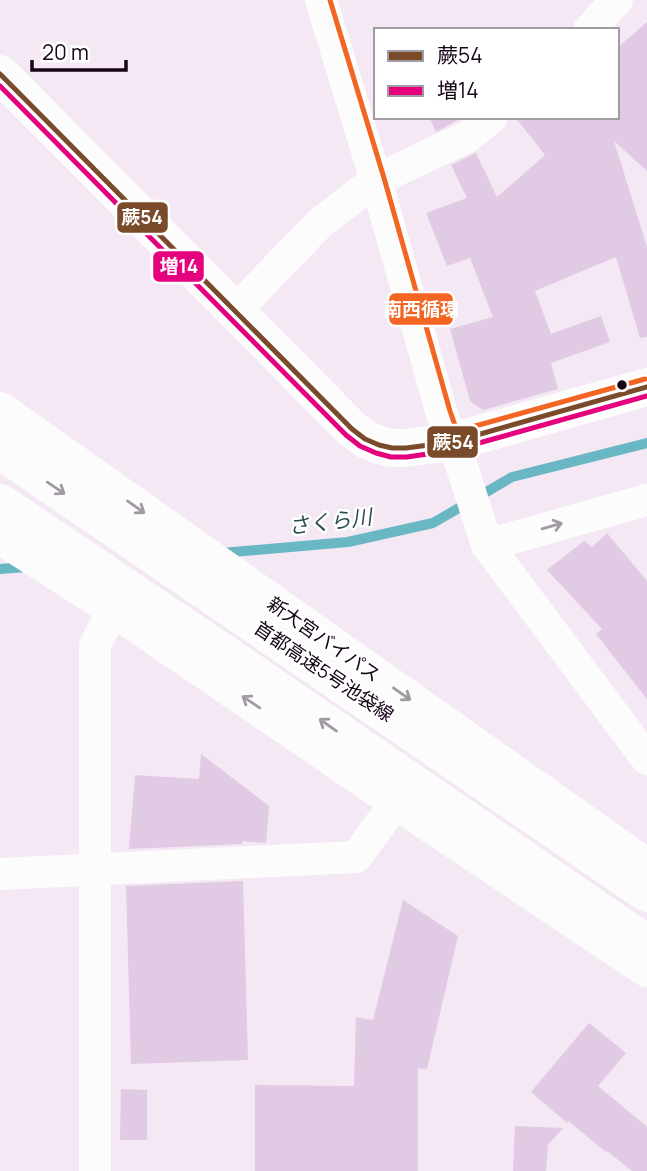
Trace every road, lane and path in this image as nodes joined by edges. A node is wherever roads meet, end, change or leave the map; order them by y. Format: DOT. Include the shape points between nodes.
graph roads {
  1 [pos="321,0"];
  2 [pos="617,0"];
  3 [pos="591,28"];
  4 [pos="0,74"];
  5 [pos="490,119"];
  6 [pos="376,180"];
  7 [pos="235,311"];
  8 [pos="647,387"];
  9 [pos="0,411"];
  10 [pos="452,442"];
  11 [pos="0,450"];
  12 [pos="647,500"];
  13 [pos="0,503"];
  14 [pos="483,533"];
  15 [pos="12,543"];
  16 [pos="114,608"];
  17 [pos="647,759"];
  18 [pos="397,802"];
  19 [pos="647,868"];
  20 [pos="95,869"];
  21 [pos="0,874"];
  22 [pos="647,893"];
  23 [pos="571,918"];
  24 [pos="647,944"];
  25 [pos="647,968"];
  26 [pos="647,978"];
  27 [pos="95,1171"];
  1 -- 6 [label="street"];
  2 -- 3 [label="street"];
  4 -- 7 [label="main road"];
  5 -- 6 [label="street" via="467,137"];
  6 -- 7 [label="street" via="320,223"];
  6 -- 10 [label="street"];
  7 -- 10 [label="main road" via="365,439 406,448"];
  8 -- 10 [label="main road"];
  9 -- 19 [label="main road, 新大宮バイパス, one-way"];
  10 -- 14 [label="street"];
  11 -- 22 [label="main road, 首都高速5号池袋線, one-way"];
  14 -- 12 [label="street, one-way"];
  24 -- 13 [label="main road, one-way"];
  14 -- 17 [label="street"];
  15 -- 16 [label="main road"];
  18 -- 16 [label="main road, one-way"];
  16 -- 20 [label="street" via="95,645"];
  18 -- 20 [label="street" via="356,857"];
  18 -- 23 [label="main road"];
  20 -- 21 [label="street"];
  20 -- 27 [label="street"];
  23 -- 25 [label="main road"];
  23 -- 26 [label="main road"];
}
